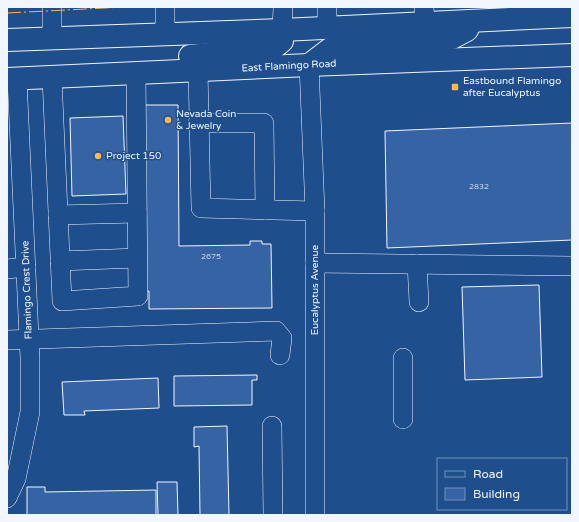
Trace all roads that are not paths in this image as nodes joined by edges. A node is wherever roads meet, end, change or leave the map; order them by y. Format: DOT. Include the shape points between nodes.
graph roads {
  1 [pos="52,7"];
  2 [pos="165,7"];
  3 [pos="283,7"];
  4 [pos="471,14"];
  5 [pos="424,15"];
  6 [pos="572,16"];
  7 [pos="327,17"];
  8 [pos="282,30"];
  9 [pos="165,34"];
  10 [pos="52,37"];
  11 [pos="7,40"];
  12 [pos="572,55"];
  13 [pos="308,65"];
  14 [pos="198,70"];
  15 [pos="136,74"];
  16 [pos="52,78"];
  17 [pos="12,79"];
  18 [pos="198,123"];
  19 [pos="14,161"];
  20 [pos="265,210"];
  21 [pos="315,211"];
  22 [pos="137,213"];
  23 [pos="58,215"];
  24 [pos="137,258"];
  25 [pos="60,261"];
  26 [pos="315,263"];
  27 [pos="417,264"];
  28 [pos="572,266"];
  29 [pos="26,267"];
  30 [pos="7,269"];
  31 [pos="419,302"];
  32 [pos="29,338"];
  33 [pos="7,340"];
  34 [pos="280,355"];
  35 [pos="403,358"];
  36 [pos="403,419"];
  37 [pos="272,426"];
  38 [pos="7,498"];
  39 [pos="273,515"];
  40 [pos="315,515"];
  1 -- 10 [label="street"];
  2 -- 9 [label="street"];
  3 -- 8 [label="street"];
  4 -- 5 [label="main road"];
  4 -- 6 [label="main road"];
  4 -- 13 [label="main road" via="468,30 452,38 340,46 330,49"];
  5 -- 7 [label="main road"];
  7 -- 8 [label="main road"];
  8 -- 9 [label="main road"];
  8 -- 15 [label="main road" via="282,41 271,48 169,58 140,67"];
  9 -- 10 [label="main road"];
  10 -- 11 [label="main road"];
  12 -- 13 [label="main road, East Flamingo Road"];
  13 -- 14 [label="main road, East Flamingo Road"];
  13 -- 21 [label="street, Eucalyptus Avenue"];
  14 -- 15 [label="main road, East Flamingo Road"];
  14 -- 18 [label="street"];
  15 -- 16 [label="main road, East Flamingo Road"];
  15 -- 22 [label="street"];
  16 -- 17 [label="main road, East Flamingo Road"];
  16 -- 23 [label="street"];
  17 -- 19 [label="street, Flamingo Crest Drive"];
  18 -- 20 [label="street" via="201,208"];
  18 -- 20 [label="street" via="264,122"];
  19 -- 29 [label="street, Flamingo Crest Drive"];
  20 -- 21 [label="street"];
  21 -- 26 [label="street, Eucalyptus Avenue"];
  22 -- 23 [label="street"];
  22 -- 24 [label="street"];
  23 -- 25 [label="street"];
  24 -- 25 [label="street"];
  24 -- 25 [label="street" via="138,296 62,301"];
  26 -- 27 [label="street"];
  26 -- 40 [label="street, Eucalyptus Avenue"];
  27 -- 28 [label="street"];
  27 -- 31 [label="street"];
  29 -- 30 [label="street"];
  29 -- 32 [label="street, Flamingo Crest Drive"];
  32 -- 33 [label="street"];
  32 -- 34 [label="street" via="276,331 282,338"];
  32 -- 38 [label="street, Flamingo Crest Drive" via="30,412 16,479"];
  35 -- 36 [label="street"];
  37 -- 39 [label="street"];
}
